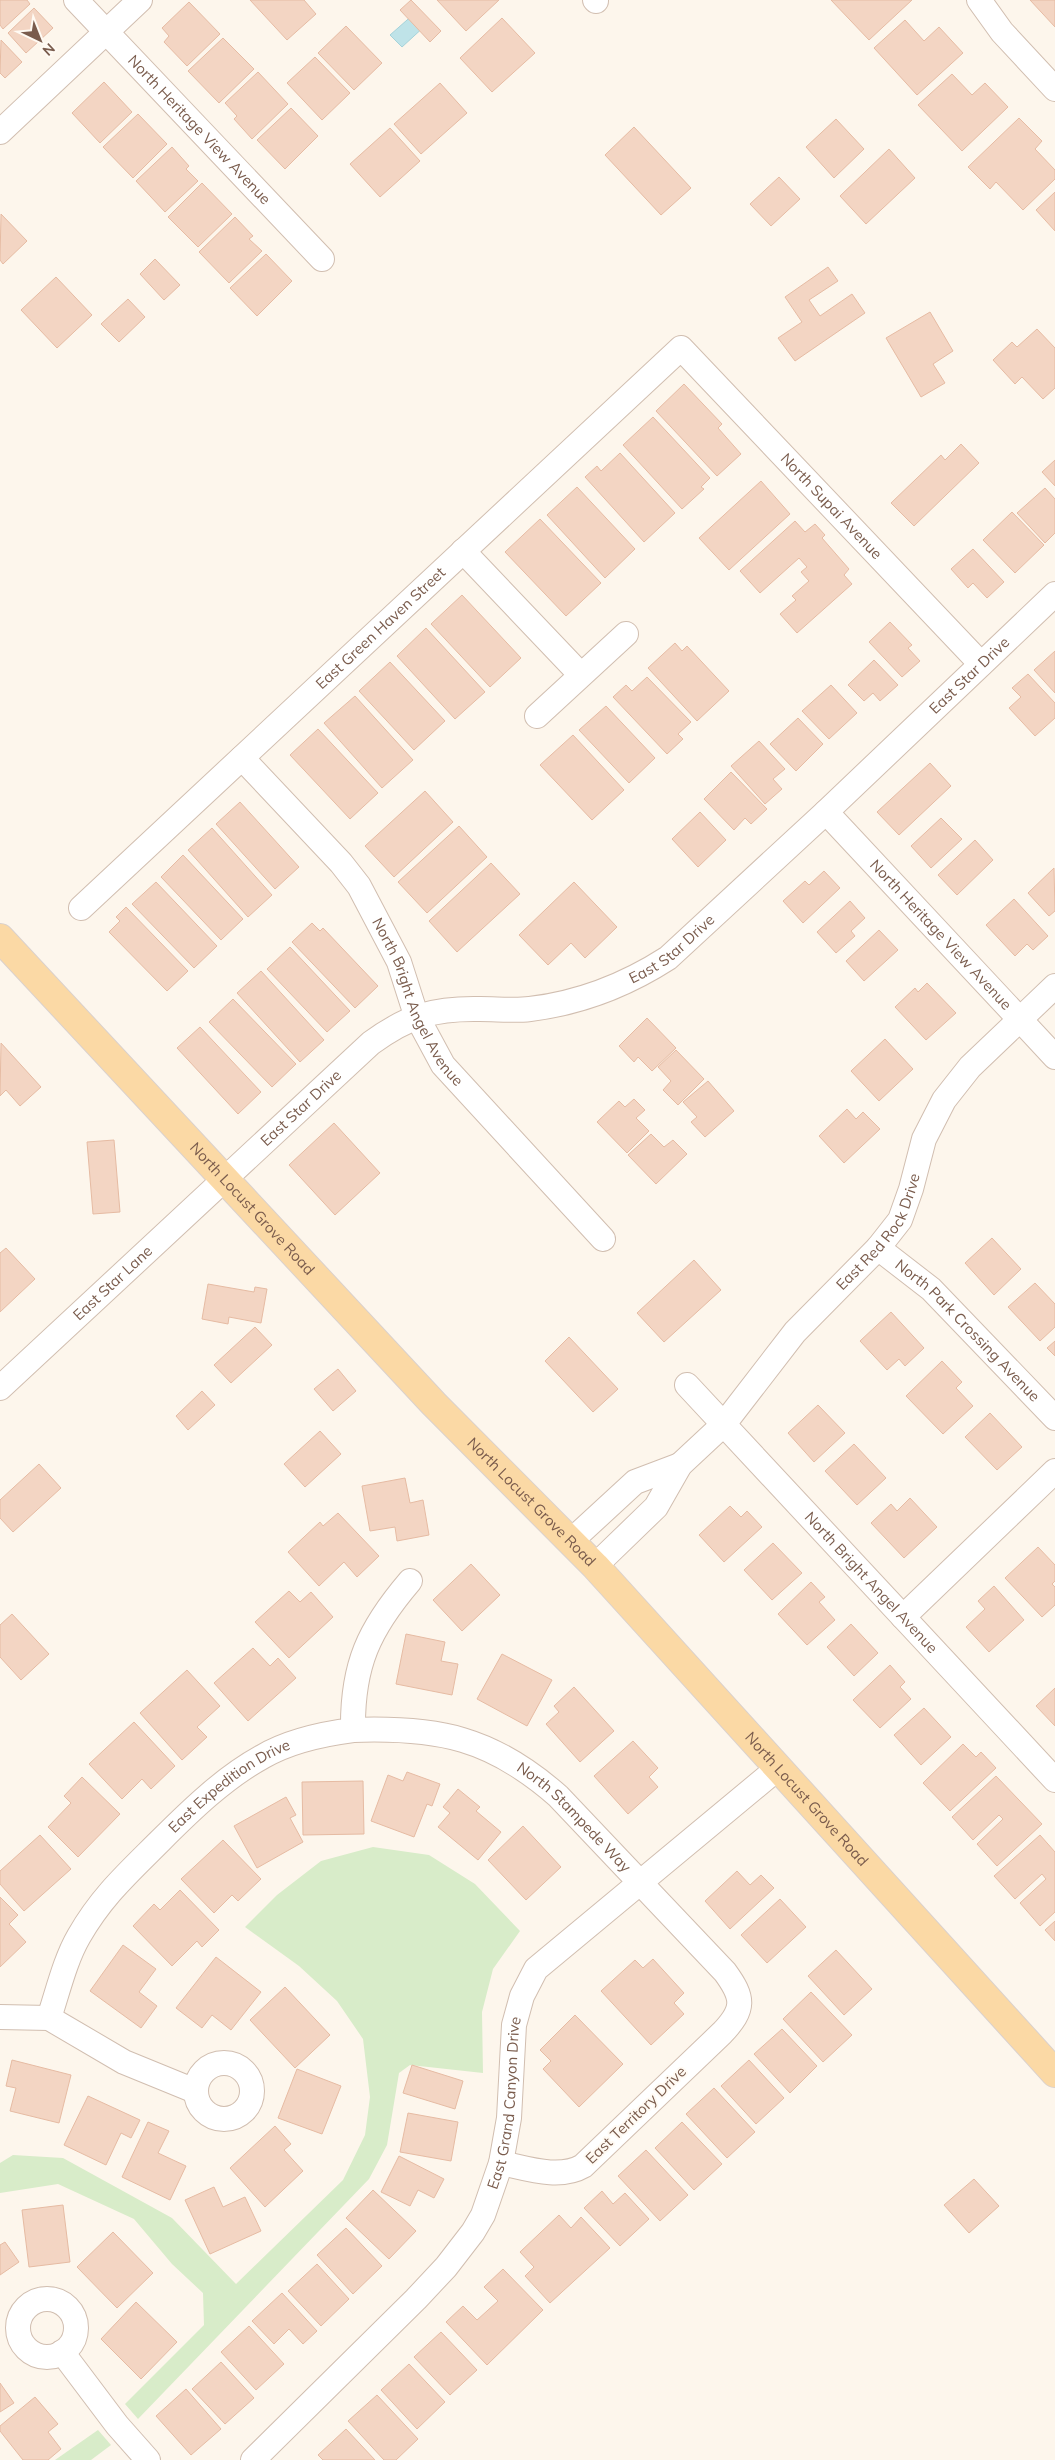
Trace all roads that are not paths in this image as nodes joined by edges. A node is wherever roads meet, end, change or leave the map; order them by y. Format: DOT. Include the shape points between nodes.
graph roads {
  1 [pos="76,0"];
  2 [pos="140,0"];
  3 [pos="979,0"];
  4 [pos="106,33"];
  5 [pos="1055,89"];
  6 [pos="0,132"];
  7 [pos="322,259"];
  8 [pos="681,348"];
  9 [pos="463,551"];
  10 [pos="1055,594"];
  11 [pos="626,634"];
  12 [pos="981,664"];
  13 [pos="580,674"];
  14 [pos="537,716"];
  15 [pos="242,758"];
  16 [pos="826,812"];
  17 [pos="81,908"];
  18 [pos="0,938"];
  19 [pos="1055,986"];
  20 [pos="416,1016"];
  21 [pos="1020,1019"];
  22 [pos="1055,1058"];
  23 [pos="225,1178"];
  24 [pos="603,1239"];
  25 [pos="878,1248"];
  26 [pos="687,1385"];
  27 [pos="0,1388"];
  28 [pos="1055,1418"];
  29 [pos="724,1424"];
  30 [pos="680,1465"];
  31 [pos="1055,1471"];
  32 [pos="570,1542"];
  33 [pos="595,1566"];
  34 [pos="410,1581"];
  35 [pos="903,1617"];
  36 [pos="353,1730"];
  37 [pos="778,1768"];
  38 [pos="1055,1780"];
  39 [pos="638,1883"];
  40 [pos="740,2000"];
  41 [pos="0,2017"];
  42 [pos="49,2018"];
  43 [pos="1055,2073"];
  44 [pos="195,2092"];
  45 [pos="501,2163"];
  46 [pos="62,2352"];
  47 [pos="148,2460"];
  48 [pos="253,2460"];
  1 -- 4 [label="street, North Heritage View Avenue"];
  2 -- 4 [label="street"];
  3 -- 5 [label="street" via="1002,32"];
  4 -- 6 [label="street"];
  4 -- 7 [label="street, North Heritage View Avenue"];
  8 -- 9 [label="street, East Green Haven Street"];
  8 -- 12 [label="street, North Supai Avenue"];
  9 -- 13 [label="street"];
  9 -- 15 [label="street, East Green Haven Street"];
  10 -- 12 [label="street, East Star Drive"];
  11 -- 13 [label="street"];
  12 -- 16 [label="street, East Star Drive"];
  13 -- 14 [label="street"];
  15 -- 17 [label="street, East Green Haven Street"];
  15 -- 20 [label="street, North Bright Angel Avenue" via="359,886 399,962"];
  16 -- 20 [label="street, East Star Drive" via="684,945 647,972 572,1002 527,1010 462,1008"];
  16 -- 21 [label="street, North Heritage View Avenue"];
  18 -- 23 [label="main road, North Locust Grove Road"];
  19 -- 21 [label="street, East Red Rock Drive"];
  20 -- 23 [label="street, East Star Drive" via="394,1026 371,1043"];
  20 -- 24 [label="street, North Bright Angel Avenue" via="443,1065"];
  21 -- 22 [label="street, North Heritage View Avenue"];
  21 -- 25 [label="street, East Red Rock Drive" via="970,1067 944,1100 924,1139 900,1220"];
  23 -- 27 [label="street, East Star Lane"];
  23 -- 32 [label="main road, North Locust Grove Road" via="434,1404"];
  25 -- 28 [label="street, North Park Crossing Avenue" via="932,1289"];
  25 -- 29 [label="street, East Red Rock Drive" via="795,1332"];
  26 -- 29 [label="street, North Bright Angel Avenue"];
  29 -- 30 [label="street, East Red Rock Drive"];
  29 -- 35 [label="street, North Bright Angel Avenue"];
  30 -- 32 [label="street, East Red Rock Drive" via="635,1482"];
  30 -- 33 [label="street, East Red Rock Drive" via="656,1507"];
  31 -- 35 [label="street"];
  32 -- 33 [label="main road, North Locust Grove Road"];
  33 -- 37 [label="main road, North Locust Grove Road"];
  34 -- 36 [label="street" via="388,1606 373,1631 360,1664 352,1699"];
  35 -- 38 [label="street, North Bright Angel Avenue"];
  36 -- 39 [label="street, North Stampede Way" via="394,1728 443,1733 473,1742 512,1761 558,1796"];
  36 -- 42 [label="street, East Expedition Drive" via="299,1741 263,1756 182,1819 108,1892 94,1912 78,1938"];
  37 -- 39 [label="street, East Grand Canyon Drive"];
  37 -- 43 [label="main road, North Locust Grove Road"];
  39 -- 40 [label="street, North Stampede Way" via="724,1972"];
  39 -- 45 [label="street, East Grand Canyon Drive" via="536,1969 522,1996 514,2025 509,2118"];
  40 -- 45 [label="street, East Territory Drive" via="739,2009 729,2026 583,2166 552,2172"];
  41 -- 42 [label="street"];
  42 -- 44 [label="street" via="124,2062"];
  45 -- 48 [label="street, East Grand Canyon Drive" via="483,2215 446,2267"];
  46 -- 47 [label="street" via="116,2425"];
}
